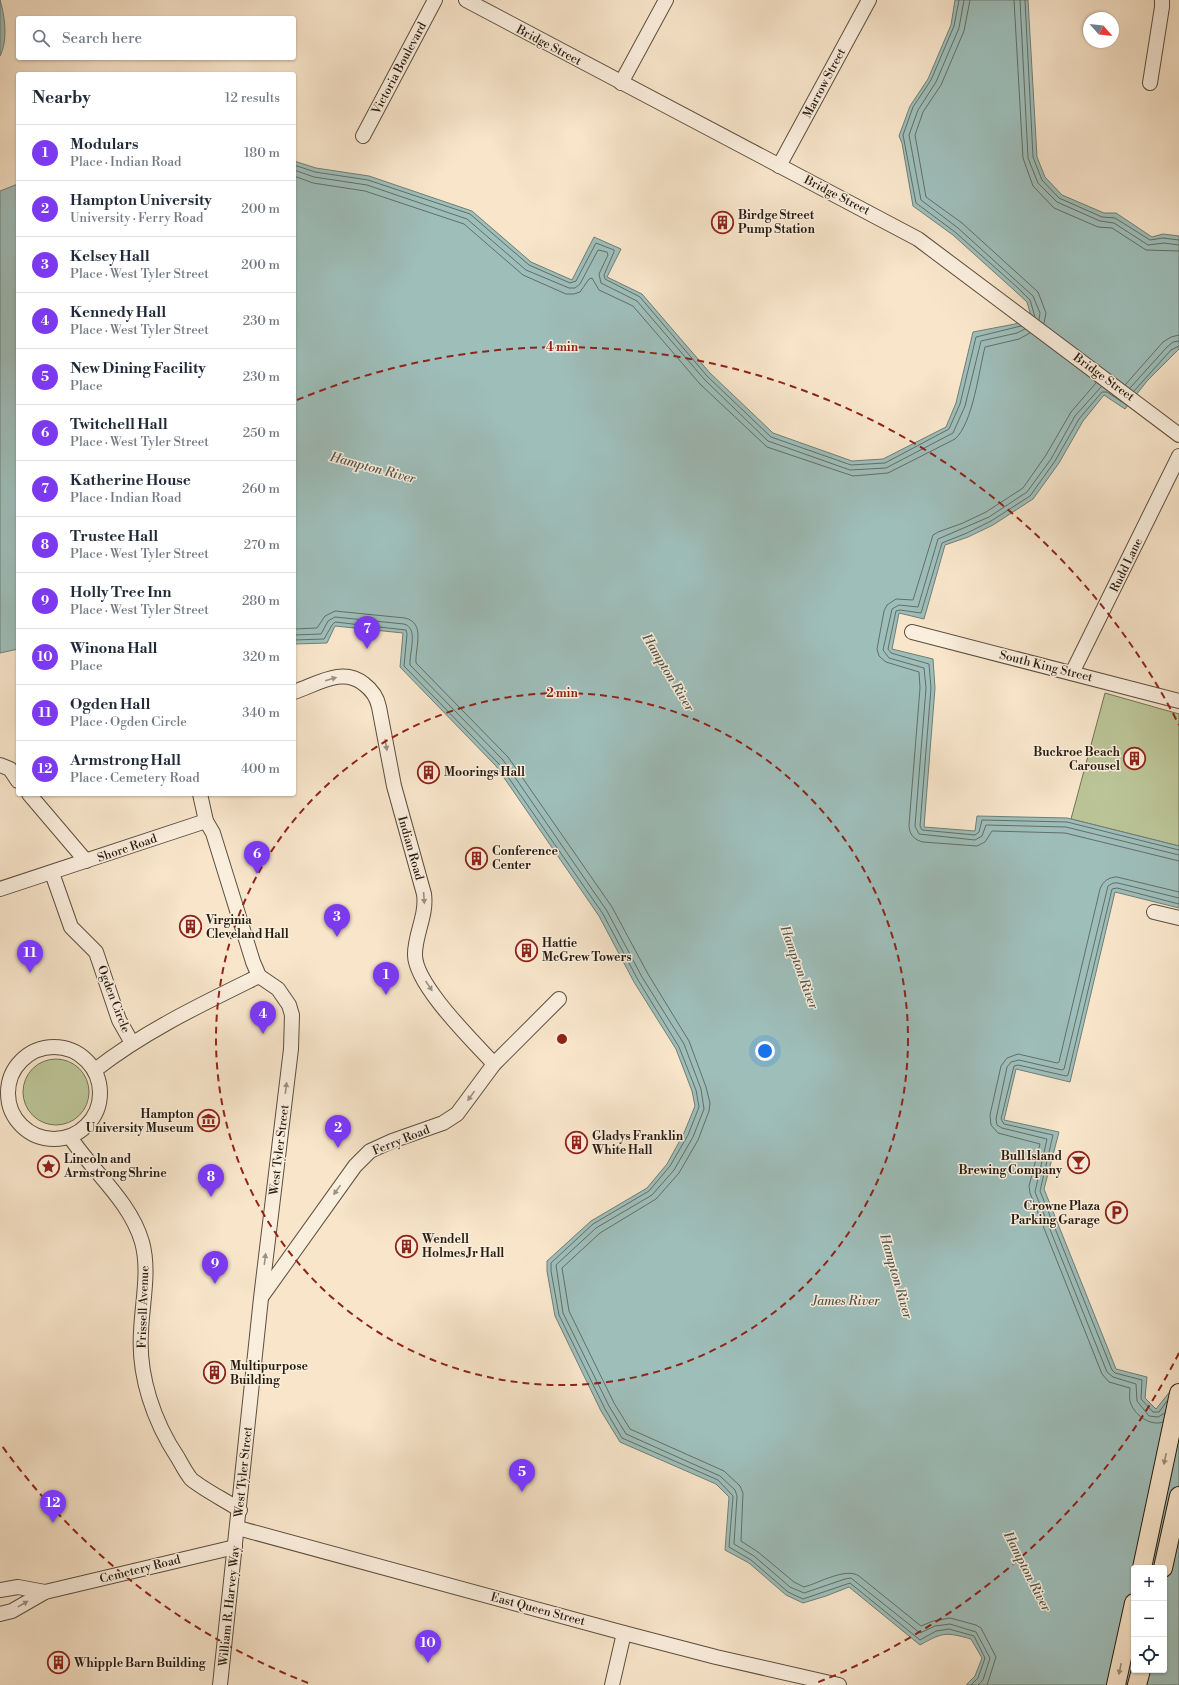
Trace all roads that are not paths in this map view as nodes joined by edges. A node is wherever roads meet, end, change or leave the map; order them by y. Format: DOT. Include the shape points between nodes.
graph roads {
  1 [pos="435,0"];
  2 [pos="466,0"];
  3 [pos="666,0"];
  4 [pos="869,0"];
  5 [pos="1162,0"];
  6 [pos="621,83"];
  7 [pos="1150,83"];
  8 [pos="363,136"];
  9 [pos="779,166"];
  10 [pos="1179,435"];
  11 [pos="1179,456"];
  12 [pos="912,632"];
  13 [pos="1072,673"];
  14 [pos="296,691"];
  15 [pos="1179,701"];
  16 [pos="0,765"];
  17 [pos="16,778"];
  18 [pos="30,796"];
  19 [pos="200,796"];
  20 [pos="206,821"];
  21 [pos="86,861"];
  22 [pos="52,872"];
  23 [pos="0,889"];
  24 [pos="1154,912"];
  25 [pos="1179,918"];
  26 [pos="259,976"];
  27 [pos="559,999"];
  28 [pos="132,1043"];
  29 [pos="494,1064"];
  30 [pos="95,1070"];
  31 [pos="4,1102"];
  32 [pos="70,1137"];
  33 [pos="261,1298"];
  34 [pos="1179,1393"];
  35 [pos="1179,1496"];
  36 [pos="240,1510"];
  37 [pos="238,1528"];
  38 [pos="236,1547"];
  39 [pos="1143,1565"];
  40 [pos="1164,1565"];
  41 [pos="0,1590"];
  42 [pos="45,1592"];
  43 [pos="0,1614"];
  44 [pos="1131,1617"];
  45 [pos="624,1633"];
  46 [pos="1139,1673"];
  47 [pos="220,1685"];
  48 [pos="612,1685"];
  49 [pos="839,1685"];
  50 [pos="1116,1685"];
  51 [pos="1137,1685"];
  1 -- 8 [label="street, Victoria Boulevard"];
  2 -- 6 [label="street, Bridge Street"];
  3 -- 6 [label="street"];
  4 -- 9 [label="street, Marrow Street"];
  5 -- 7 [label="street"];
  6 -- 9 [label="street, Bridge Street"];
  9 -- 10 [label="street, Bridge Street" via="918,239"];
  11 -- 13 [label="street, Rudd Lane"];
  12 -- 13 [label="street, South King Street"];
  13 -- 15 [label="street, South King Street"];
  14 -- 29 [label="street, Indian Road, one-way" via="333,678 346,677 362,682 375,695 394,786 424,894 422,926 415,952 416,965 439,1001"];
  16 -- 17 [label="street" via="10,769"];
  18 -- 21 [label="street, Shore Road"];
  19 -- 20 [label="street"];
  20 -- 21 [label="street, Shore Road"];
  20 -- 26 [label="street" via="213,834"];
  21 -- 22 [label="street"];
  22 -- 23 [label="street"];
  22 -- 28 [label="street, Ogden Circle" via="71,927 96,952 119,1020"];
  24 -- 25 [label="street"];
  26 -- 28 [label="street, Ogden Circle"];
  33 -- 26 [label="street, West Tyler Street, one-way" via="291,1049 292,1015 284,996"];
  27 -- 29 [label="street, Ferry Road"];
  28 -- 30 [label="street"];
  29 -- 33 [label="street, Ferry Road, one-way" via="451,1119 385,1144 364,1156"];
  30 -- 31 [label="street" via="85,1058 71,1050 55,1047 39,1050 25,1058 14,1070"];
  30 -- 32 [label="street" via="100,1085 95,1117 84,1129"];
  31 -- 32 [label="street" via="20,1125 31,1134 57,1140"];
  32 -- 36 [label="street, Frissell Avenue" via="83,1157 118,1197 142,1243 145,1274 141,1357 154,1413 173,1451 191,1478"];
  33 -- 36 [label="street, West Tyler Street"];
  34 -- 39 [label="main road, one-way"];
  35 -- 40 [label="main road"];
  36 -- 37 [label="street, West Tyler Street"];
  37 -- 38 [label="street, William R. Harvey Way"];
  37 -- 45 [label="street, East Queen Street"];
  38 -- 42 [label="street, Cemetery Road"];
  38 -- 47 [label="street, William R. Harvey Way"];
  41 -- 42 [label="street, Cemetery Road" via="18,1587"];
  43 -- 42 [label="street, Cemetery Road, one-way" via="12,1611"];
  44 -- 50 [label="main road, one-way"];
  45 -- 48 [label="street"];
  45 -- 49 [label="street, East Queen Street"];
  46 -- 51 [label="main road"];
}
